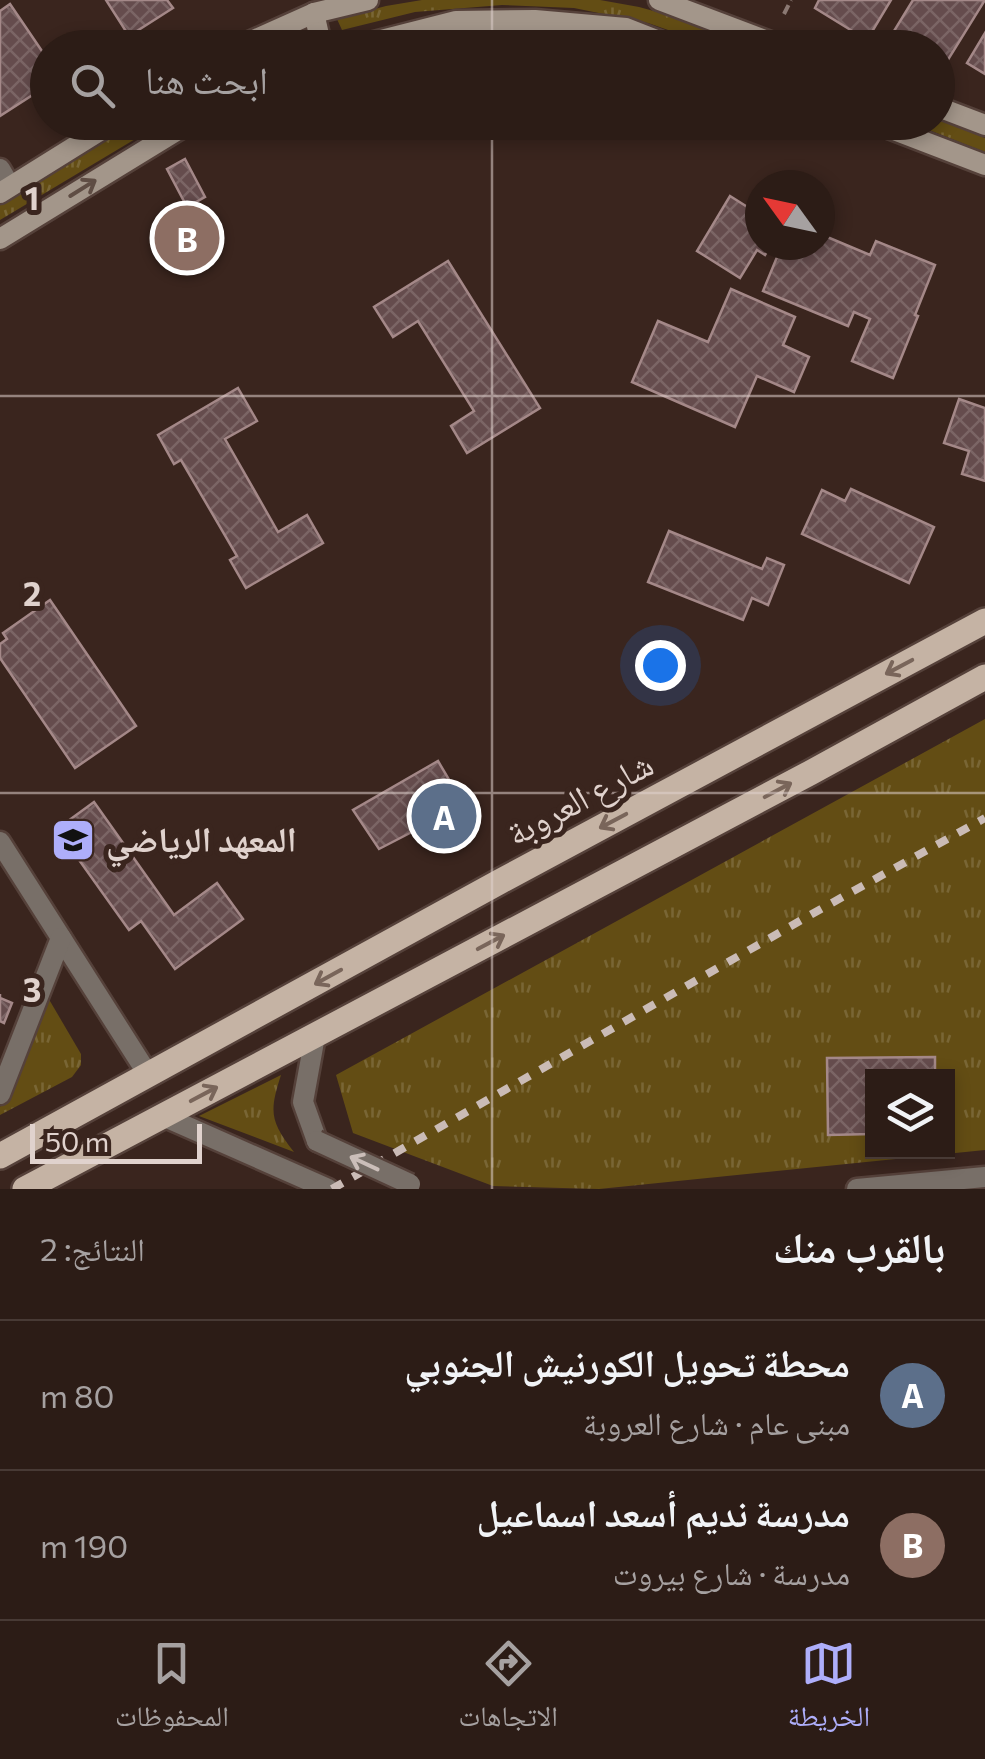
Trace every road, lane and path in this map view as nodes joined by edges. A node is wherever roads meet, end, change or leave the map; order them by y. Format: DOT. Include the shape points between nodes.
graph roads {
  1 [pos="368,0"];
  2 [pos="659,0"];
  3 [pos="791,0"];
  4 [pos="314,13"];
  5 [pos="784,14"];
  6 [pos="276,30"];
  7 [pos="318,30"];
  8 [pos="418,30"];
  9 [pos="631,30"];
  10 [pos="738,30"];
  11 [pos="955,114"];
  12 [pos="985,126"];
  13 [pos="82,140"];
  14 [pos="162,140"];
  15 [pos="920,140"];
  16 [pos="985,165"];
  17 [pos="4,183"];
  18 [pos="0,239"];
  19 [pos="985,621"];
  20 [pos="985,678"];
  21 [pos="0,842"];
  22 [pos="61,938"];
  23 [pos="314,1036"];
  24 [pos="149,1076"];
  25 [pos="0,1094"];
  26 [pos="163,1116"];
  27 [pos="0,1156"];
  28 [pos="985,1177"];
  29 [pos="416,1187"];
  30 [pos="25,1189"];
  31 [pos="328,1189"];
  32 [pos="856,1189"];
  1 -- 4 [label="main road"];
  2 -- 10 [label="main road"];
  3 -- 5 [label="path"];
  4 -- 6 [label="main road"];
  4 -- 7 [label="main road"];
  8 -- 9 [label="main road" via="456,20"];
  11 -- 12 [label="main road"];
  13 -- 17 [label="main road"];
  18 -- 14 [label="main road, one-way"];
  15 -- 16 [label="main road"];
  19 -- 24 [label="main road, شارع العروبة, one-way"];
  23 -- 20 [label="main road, one-way"];
  21 -- 22 [label="street"];
  22 -- 24 [label="street"];
  22 -- 25 [label="street"];
  26 -- 23 [label="main road, one-way"];
  29 -- 23 [label="street, one-way, bridge" via="318,1141 303,1102"];
  24 -- 27 [label="main road, شارع العروبة"];
  26 -- 30 [label="main road"];
  26 -- 31 [label="street"];
  28 -- 32 [label="street"];
}
